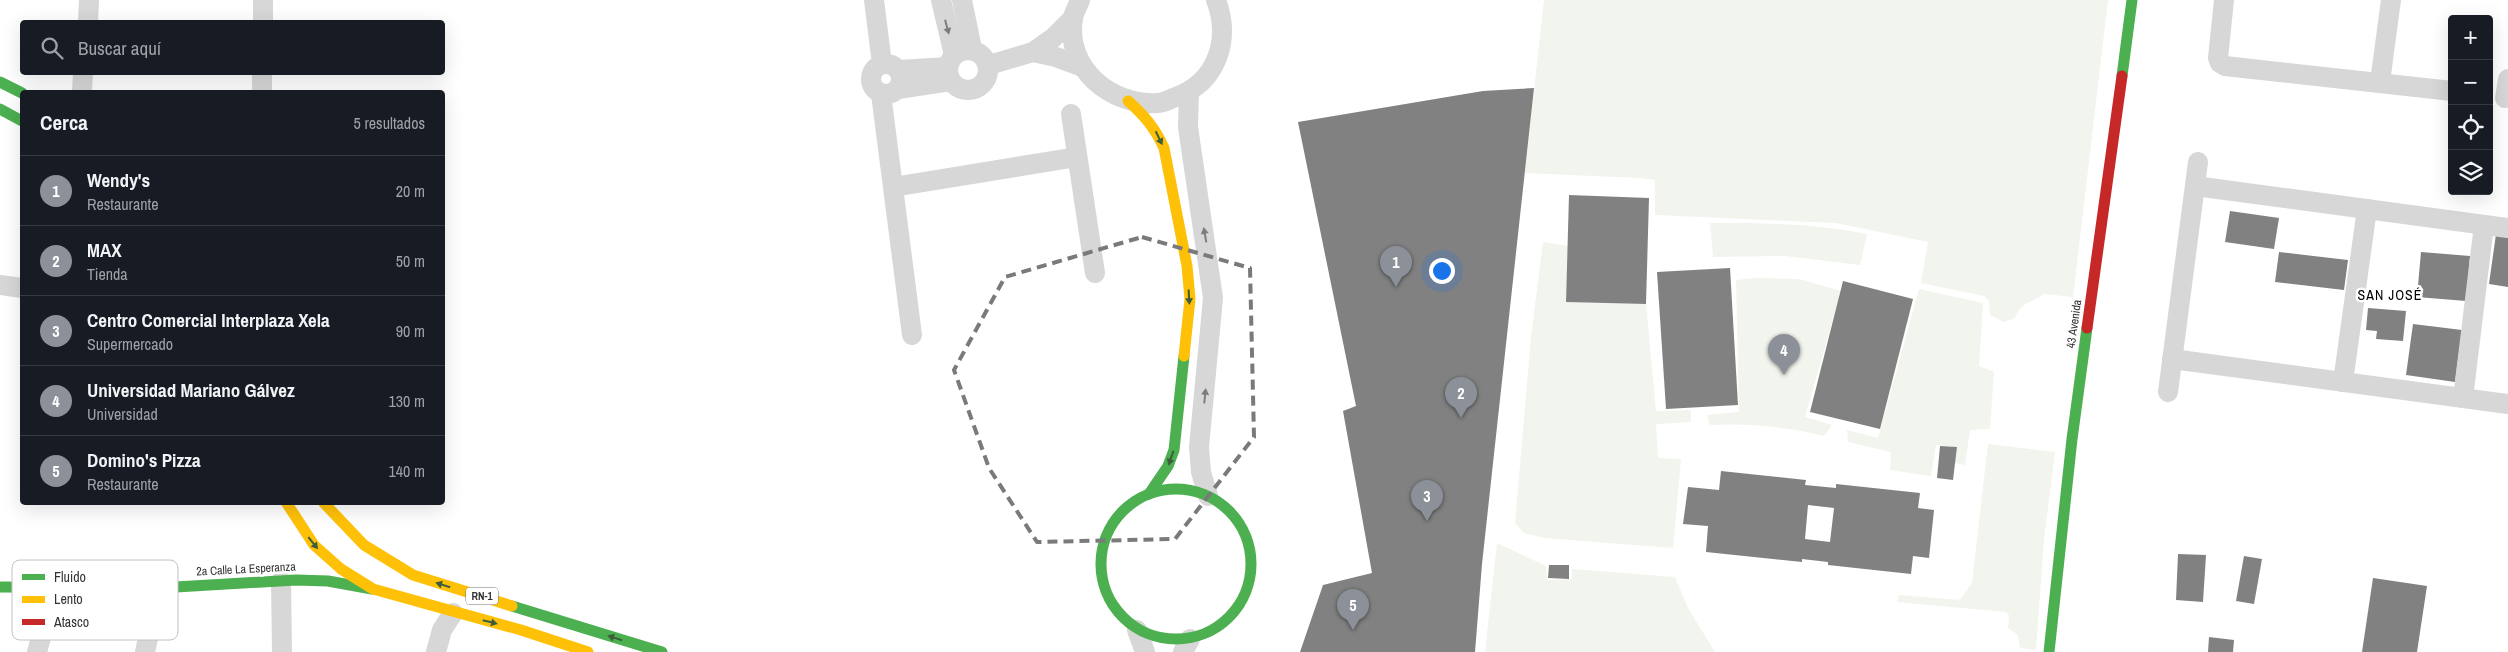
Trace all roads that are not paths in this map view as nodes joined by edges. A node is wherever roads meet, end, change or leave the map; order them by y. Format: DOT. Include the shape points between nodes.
graph roads {
  1 [pos="89,0"];
  2 [pos="263,0"];
  3 [pos="874,0"];
  4 [pos="940,0"];
  5 [pos="962,0"];
  6 [pos="1216,0"];
  7 [pos="2132,0"];
  8 [pos="2224,0"];
  9 [pos="2391,0"];
  10 [pos="1076,9"];
  11 [pos="88,20"];
  12 [pos="263,20"];
  13 [pos="1033,52"];
  14 [pos="956,63"];
  15 [pos="988,65"];
  16 [pos="1083,67"];
  17 [pos="84,75"];
  18 [pos="262,75"];
  19 [pos="890,79"];
  20 [pos="0,82"];
  21 [pos="2380,82"];
  22 [pos="82,90"];
  23 [pos="262,90"];
  24 [pos="2448,90"];
  25 [pos="20,92"];
  26 [pos="1189,92"];
  27 [pos="1128,101"];
  28 [pos="0,109"];
  29 [pos="1071,114"];
  30 [pos="20,119"];
  31 [pos="1077,157"];
  32 [pos="2198,162"];
  33 [pos="2195,186"];
  34 [pos="893,187"];
  35 [pos="2367,209"];
  36 [pos="2484,225"];
  37 [pos="2508,228"];
  38 [pos="1095,273"];
  39 [pos="0,284"];
  40 [pos="20,288"];
  41 [pos="912,335"];
  42 [pos="2172,359"];
  43 [pos="2343,382"];
  44 [pos="2168,392"];
  45 [pos="2462,398"];
  46 [pos="2508,404"];
  47 [pos="1149,494"];
  48 [pos="1208,496"];
  49 [pos="288,505"];
  50 [pos="326,505"];
  51 [pos="281,581"];
  52 [pos="178,587"];
  53 [pos="373,589"];
  54 [pos="453,613"];
  55 [pos="1137,630"];
  56 [pos="1187,645"];
  57 [pos="282,652"];
  58 [pos="436,652"];
  59 [pos="588,652"];
  60 [pos="662,652"];
  61 [pos="1144,652"];
  62 [pos="2048,652"];
  1 -- 11 [label="street"];
  2 -- 12 [label="street"];
  3 -- 19 [label="street"];
  4 -- 14 [label="street, one-way"];
  5 -- 14 [label="street"];
  6 -- 26 [label="street" via="1223,17 1222,46 1210,72"];
  7 -- 62 [label="main road, 43 Avenida" via="2072,439"];
  8 -- 21 [label="street" via="2218,58 2225,66"];
  9 -- 21 [label="street"];
  10 -- 13 [label="street" via="1054,38"];
  10 -- 16 [label="street" via="1074,43"];
  13 -- 15 [label="street"];
  13 -- 16 [label="street"];
  14 -- 15 [label="street" via="979,52"];
  14 -- 15 [label="street" via="962,90 976,89 987,79"];
  14 -- 19 [label="street"];
  16 -- 27 [label="street" via="1102,89"];
  17 -- 22 [label="street"];
  18 -- 23 [label="street"];
  19 -- 34 [label="street"];
  20 -- 25 [label="main road"];
  21 -- 24 [label="street"];
  26 -- 27 [label="street" via="1159,104"];
  48 -- 26 [label="street, one-way" via="1201,472 1199,447 1214,298 1188,127"];
  27 -- 47 [label="main road, one-way" via="1156,130 1164,148 1187,266 1190,299 1174,450 1168,466"];
  28 -- 30 [label="main road"];
  29 -- 31 [label="street"];
  31 -- 34 [label="street"];
  31 -- 38 [label="street"];
  32 -- 33 [label="street"];
  33 -- 35 [label="street"];
  33 -- 42 [label="street"];
  34 -- 41 [label="street"];
  35 -- 36 [label="street"];
  35 -- 43 [label="street"];
  36 -- 37 [label="street"];
  36 -- 45 [label="street"];
  39 -- 40 [label="street"];
  42 -- 43 [label="street"];
  42 -- 44 [label="street"];
  43 -- 45 [label="street"];
  45 -- 46 [label="street"];
  47 -- 48 [label="main road" via="1176,489"];
  47 -- 55 [label="main road" via="1130,504 1115,519 1104,537 1100,558 1101,580 1114,609"];
  48 -- 56 [label="main road" via="1230,511 1245,534 1252,560 1248,587 1236,611 1215,629"];
  49 -- 53 [label="main road, RN-1, one-way" via="314,545 341,569"];
  60 -- 50 [label="main road, RN-1, one-way" via="412,575 364,545"];
  51 -- 52 [label="main road, 2a Calle La Esperanza"];
  51 -- 53 [label="main road, 2a Calle La Esperanza" via="328,581"];
  51 -- 57 [label="street"];
  53 -- 54 [label="main road, RN-1"];
  54 -- 58 [label="street" via="442,630"];
  54 -- 59 [label="main road, RN-1, one-way" via="522,630"];
  55 -- 56 [label="main road"];
  55 -- 61 [label="street"];
}
